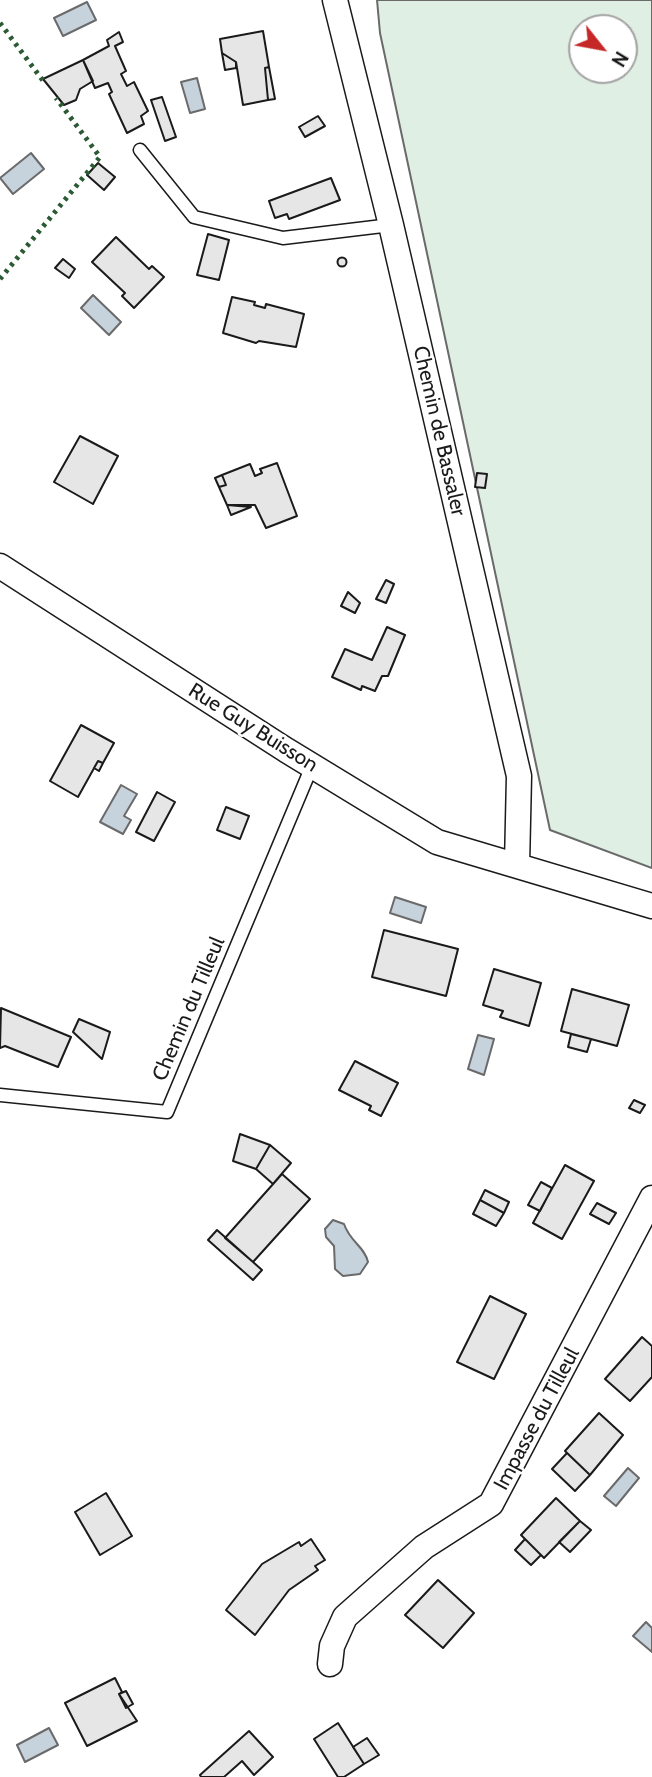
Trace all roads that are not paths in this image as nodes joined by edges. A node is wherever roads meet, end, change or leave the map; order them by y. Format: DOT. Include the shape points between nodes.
graph roads {
  1 [pos="335,0"];
  2 [pos="141,150"];
  3 [pos="391,225"];
  4 [pos="0,566"];
  5 [pos="312,766"];
  6 [pos="517,865"];
  7 [pos="652,906"];
  8 [pos="0,1096"];
  9 [pos="652,1198"];
  10 [pos="330,1664"];
  1 -- 3 [label="street, Chemin de Bassaler"];
  2 -- 3 [label="lane" via="194,217 283,238"];
  3 -- 6 [label="street, Chemin de Bassaler" via="519,776"];
  4 -- 5 [label="street, Rue Guy Buisson"];
  5 -- 6 [label="street, Rue Guy Buisson" via="437,842"];
  5 -- 8 [label="lane, Chemin du Tilleul" via="167,1112"];
  6 -- 7 [label="street, Rue Guy Buisson"];
  9 -- 10 [label="street, Impasse du Tilleul" via="491,1504 424,1547 345,1617 332,1646"];
}
